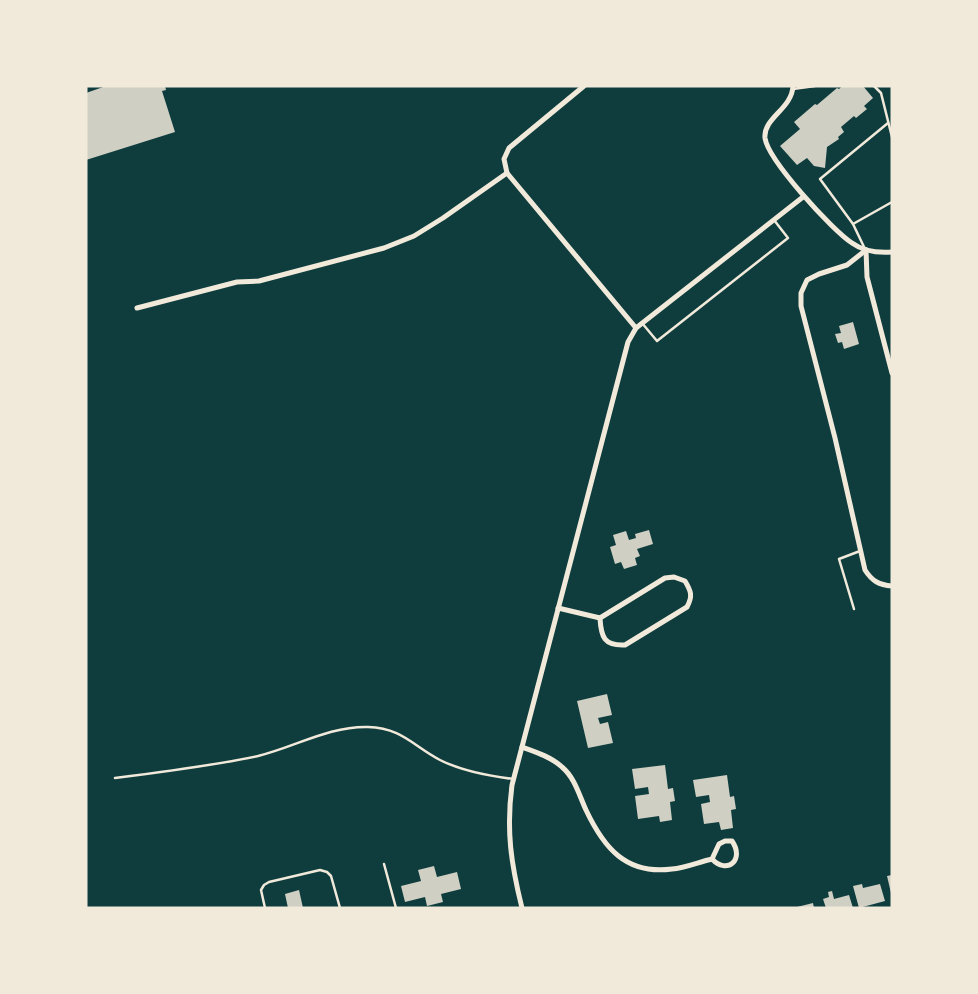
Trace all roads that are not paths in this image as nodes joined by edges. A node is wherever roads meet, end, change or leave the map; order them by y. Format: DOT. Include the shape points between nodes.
graph roads {
  1 [pos="584,86"];
  2 [pos="815,86"];
  3 [pos="874,86"];
  4 [pos="793,88"];
  5 [pos="888,122"];
  6 [pos="892,137"];
  7 [pos="507,173"];
  8 [pos="803,197"];
  9 [pos="892,202"];
  10 [pos="774,220"];
  11 [pos="853,224"];
  12 [pos="866,250"];
  13 [pos="892,252"];
  14 [pos="137,308"];
  15 [pos="642,323"];
  16 [pos="636,328"];
  17 [pos="892,373"];
  18 [pos="861,550"];
  19 [pos="892,586"];
  20 [pos="558,608"];
  21 [pos="854,609"];
  22 [pos="600,618"];
  23 [pos="522,748"];
  24 [pos="115,778"];
  25 [pos="513,779"];
  26 [pos="712,859"];
  27 [pos="384,864"];
  28 [pos="265,908"];
  29 [pos="340,908"];
  30 [pos="396,908"];
  31 [pos="522,908"];
  1 -- 7 [label="street" via="509,148 504,159"];
  2 -- 4 [label="lane"];
  3 -- 5 [label="lane" via="880,93"];
  4 -- 8 [label="street" via="786,106 768,125 765,136 768,148"];
  5 -- 6 [label="lane"];
  5 -- 11 [label="lane" via="820,179"];
  7 -- 14 [label="street" via="414,236 384,248 260,281 237,282"];
  7 -- 16 [label="street"];
  8 -- 10 [label="street"];
  8 -- 12 [label="street" via="851,243"];
  9 -- 11 [label="lane"];
  10 -- 15 [label="street"];
  10 -- 15 [label="lane" via="788,238 657,342"];
  11 -- 12 [label="lane"];
  12 -- 13 [label="street"];
  12 -- 17 [label="street" via="867,277"];
  12 -- 18 [label="street" via="847,265 807,280 801,293 801,306"];
  15 -- 16 [label="street"];
  16 -- 20 [label="street" via="628,342"];
  18 -- 19 [label="street" via="865,570 871,579 883,586"];
  18 -- 21 [label="lane" via="839,560"];
  20 -- 22 [label="street"];
  20 -- 23 [label="street"];
  22 -- 22 [label="street" via="600,632 607,642 625,645 687,607 692,597 691,590 685,581 665,578"];
  23 -- 25 [label="street"];
  23 -- 26 [label="street" via="544,755 562,766 572,778 593,826 608,848 626,863 641,869 672,870"];
  24 -- 25 [label="lane" via="258,756 312,737 368,727 396,732 442,761"];
  25 -- 31 [label="street" via="508,813 509,840"];
  26 -- 26 [label="street" via="722,866 736,860 738,853 732,841 719,844"];
  27 -- 30 [label="lane"];
  28 -- 29 [label="lane" via="260,890 264,885 320,870 331,876"];
}
